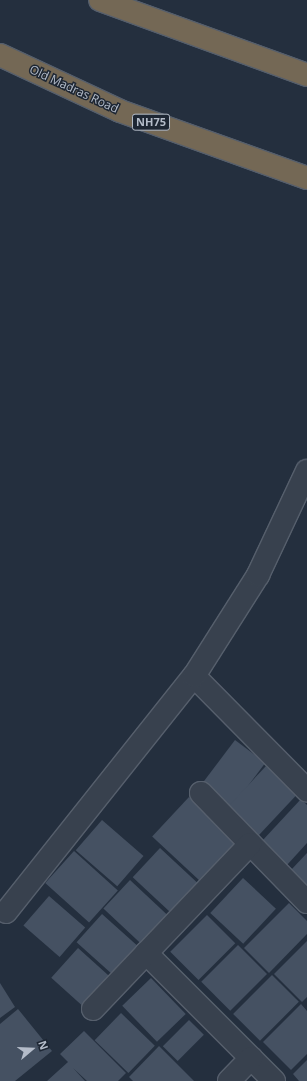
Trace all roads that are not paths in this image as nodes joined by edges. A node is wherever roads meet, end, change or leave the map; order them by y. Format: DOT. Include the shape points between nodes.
graph roads {
  1 [pos="100,0"];
  2 [pos="141,7"];
  3 [pos="0,55"];
  4 [pos="307,75"];
  5 [pos="307,178"];
  6 [pos="307,471"];
  7 [pos="194,676"];
  8 [pos="307,790"];
  9 [pos="200,793"];
  10 [pos="250,844"];
  11 [pos="307,902"];
  12 [pos="6,912"];
  13 [pos="146,953"];
  14 [pos="93,1009"];
  15 [pos="251,1058"];
  16 [pos="229,1081"];
  17 [pos="274,1081"];
  1 -- 2 [label="highway"];
  2 -- 4 [label="highway"];
  3 -- 5 [label="highway, Old Madras Road / NH75" via="120,111"];
  6 -- 7 [label="street" via="258,575"];
  7 -- 8 [label="street"];
  7 -- 12 [label="street"];
  9 -- 10 [label="street"];
  10 -- 11 [label="street"];
  10 -- 13 [label="street"];
  13 -- 14 [label="street"];
  13 -- 15 [label="street"];
  15 -- 16 [label="street"];
  15 -- 17 [label="street"];
}
